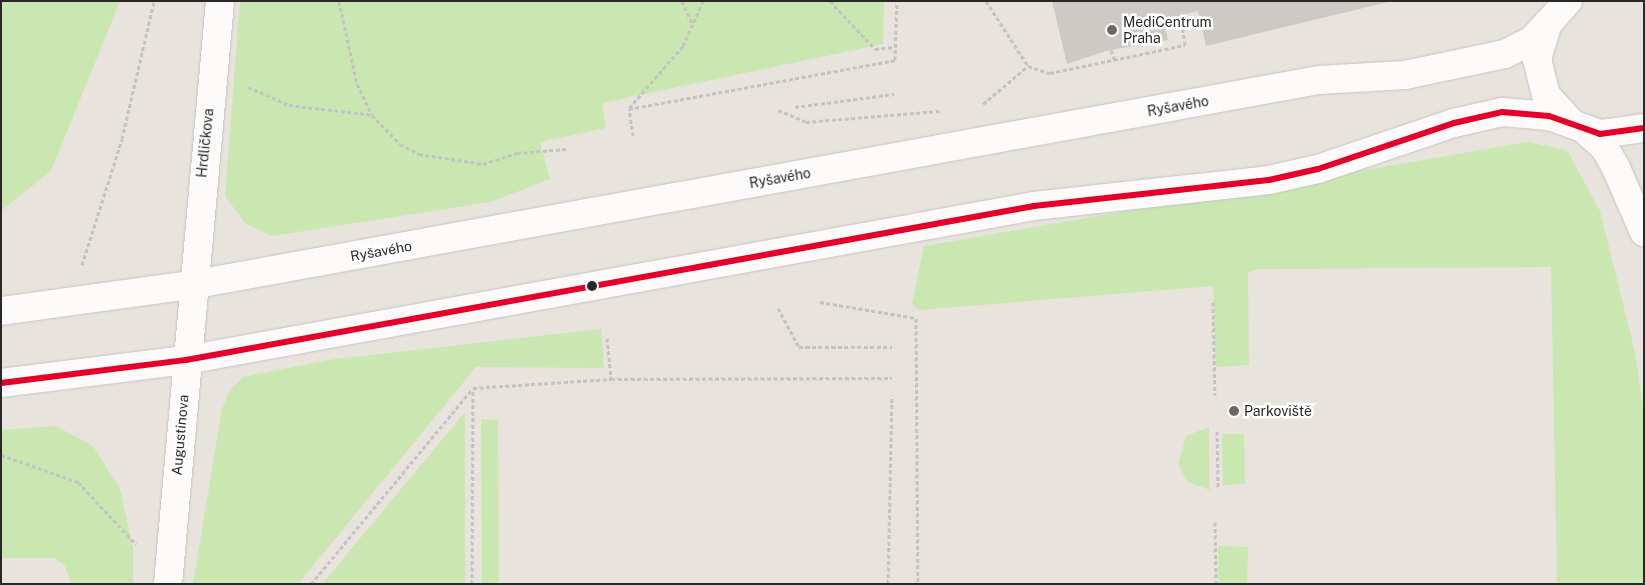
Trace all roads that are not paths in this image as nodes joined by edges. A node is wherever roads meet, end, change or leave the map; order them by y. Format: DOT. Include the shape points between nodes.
graph roads {
  1 [pos="220,1"];
  2 [pos="1557,10"];
  3 [pos="1580,128"];
  4 [pos="1644,128"];
  5 [pos="1644,232"];
  6 [pos="191,285"];
  7 [pos="1,311"];
  8 [pos="186,360"];
  9 [pos="1,383"];
  10 [pos="168,584"];
  1 -- 6 [label="main road, Hrdličkova"];
  2 -- 3 [label="main road, Ryšavého" via="1539,47 1541,84 1553,107"];
  2 -- 6 [label="main road, Ryšavého" via="1532,40 1505,54 1405,75 1319,80"];
  3 -- 4 [label="main road, Ryšavého" via="1614,136"];
  3 -- 5 [label="main road" via="1604,147"];
  3 -- 8 [label="main road, Ryšavého" via="1527,112 1488,115 1269,180 1034,206"];
  6 -- 7 [label="main road, Ryšavého"];
  6 -- 8 [label="main road, Augustinova"];
  8 -- 9 [label="main road, Ryšavého"];
  8 -- 10 [label="main road, Augustinova"];
}
